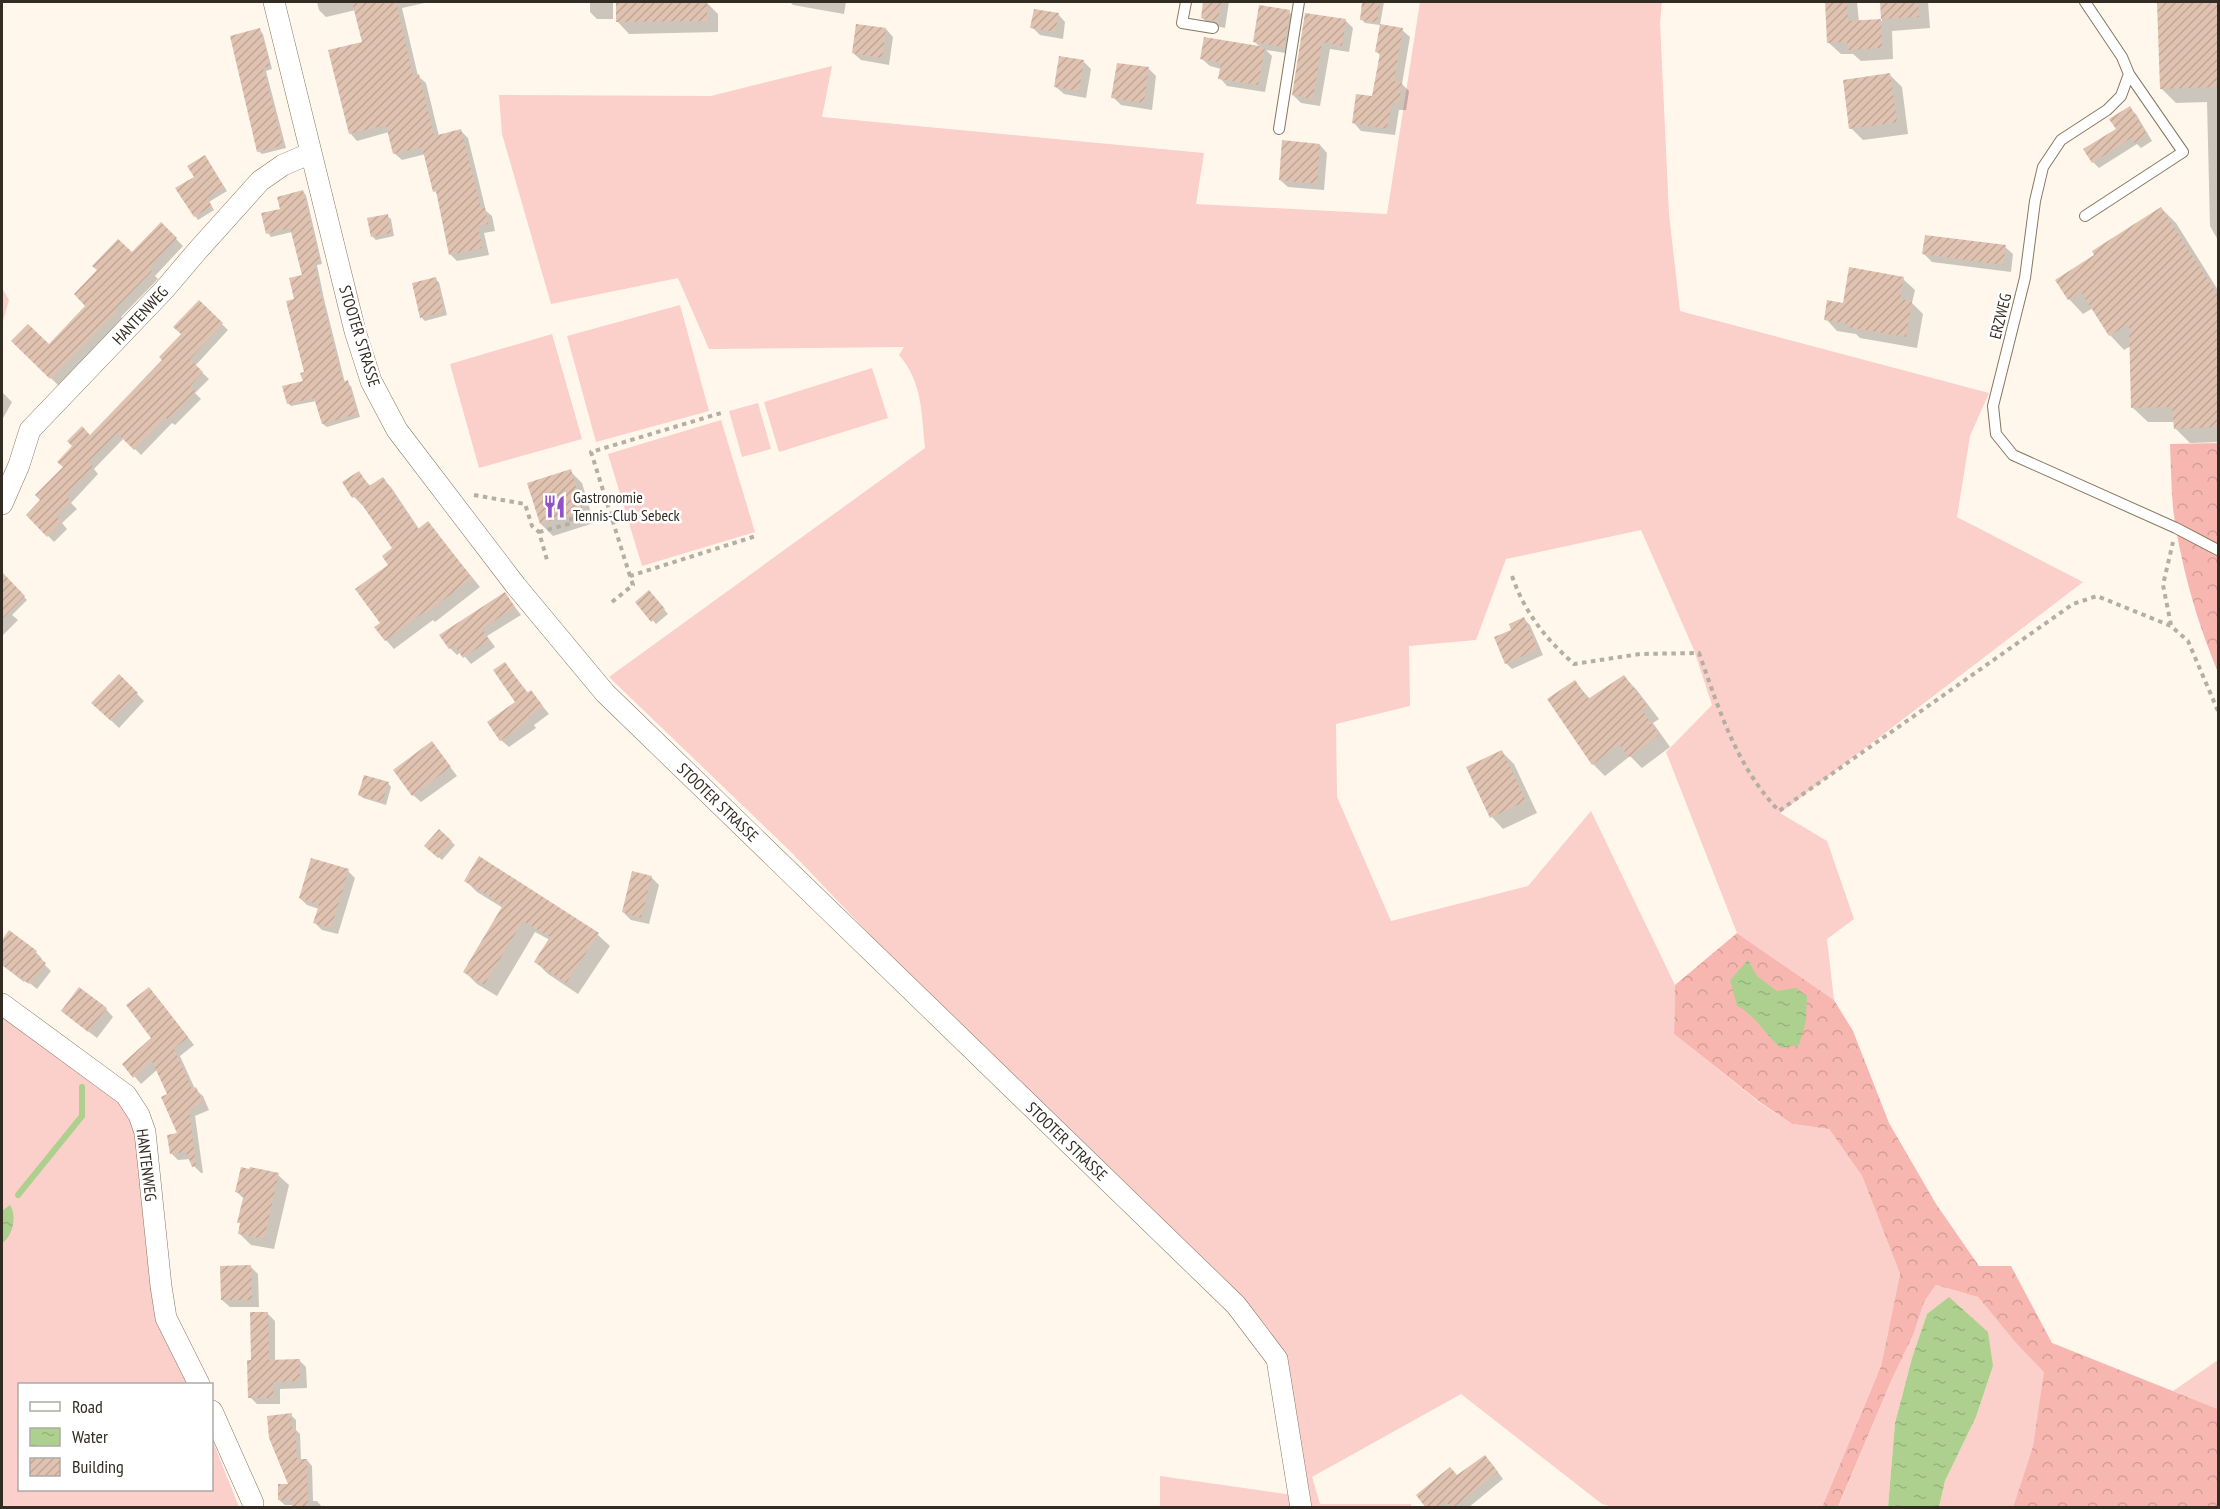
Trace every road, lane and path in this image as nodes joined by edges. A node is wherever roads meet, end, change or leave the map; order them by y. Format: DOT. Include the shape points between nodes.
graph roads {
  1 [pos="274,2"];
  2 [pos="1186,2"];
  3 [pos="1299,2"];
  4 [pos="2085,2"];
  5 [pos="1214,28"];
  6 [pos="2129,74"];
  7 [pos="1279,129"];
  8 [pos="311,153"];
  9 [pos="2085,216"];
  10 [pos="721,413"];
  11 [pos="474,495"];
  12 [pos="2,504"];
  13 [pos="570,515"];
  14 [pos="2176,528"];
  15 [pos="539,532"];
  16 [pos="756,536"];
  17 [pos="2218,550"];
  18 [pos="547,560"];
  19 [pos="630,576"];
  20 [pos="1512,576"];
  21 [pos="612,602"];
  22 [pos="2171,626"];
  23 [pos="2218,711"];
  24 [pos="2,1004"];
  25 [pos="198,1383"];
  26 [pos="213,1413"];
  27 [pos="253,1503"];
  28 [pos="1301,1508"];
  1 -- 8 [label="street, STOOTER STRASSE"];
  2 -- 5 [label="lane" via="1182,23"];
  3 -- 7 [label="lane"];
  4 -- 6 [label="lane"];
  6 -- 9 [label="lane" via="2183,152"];
  6 -- 14 [label="lane, ERZWEG" via="2121,96 2107,110 2061,140 2043,167 2025,278 1993,406 1996,434 2013,455"];
  8 -- 12 [label="street, HANTENWEG" via="260,181 164,290 30,430"];
  8 -- 28 [label="street, STOOTER STRASSE" via="355,331 371,381 397,430 516,586 605,693 1236,1305 1277,1359"];
  10 -- 19 [label="path" via="591,452"];
  11 -- 15 [label="path" via="525,504 532,526"];
  13 -- 15 [label="path" via="572,523"];
  14 -- 17 [label="lane, ERZWEG"];
  14 -- 22 [label="path" via="2163,585"];
  15 -- 18 [label="path"];
  16 -- 19 [label="path"];
  19 -- 21 [label="path" via="633,585"];
  20 -- 22 [label="path" via="1519,596 1549,641 1574,664 1640,654 1699,653 1729,736 1761,791 1779,811 2073,604 2097,596"];
  22 -- 23 [label="path" via="2188,641"];
  24 -- 25 [label="street, HANTENWEG" via="126,1095 140,1115 166,1318"];
  26 -- 27 [label="street"];
}
